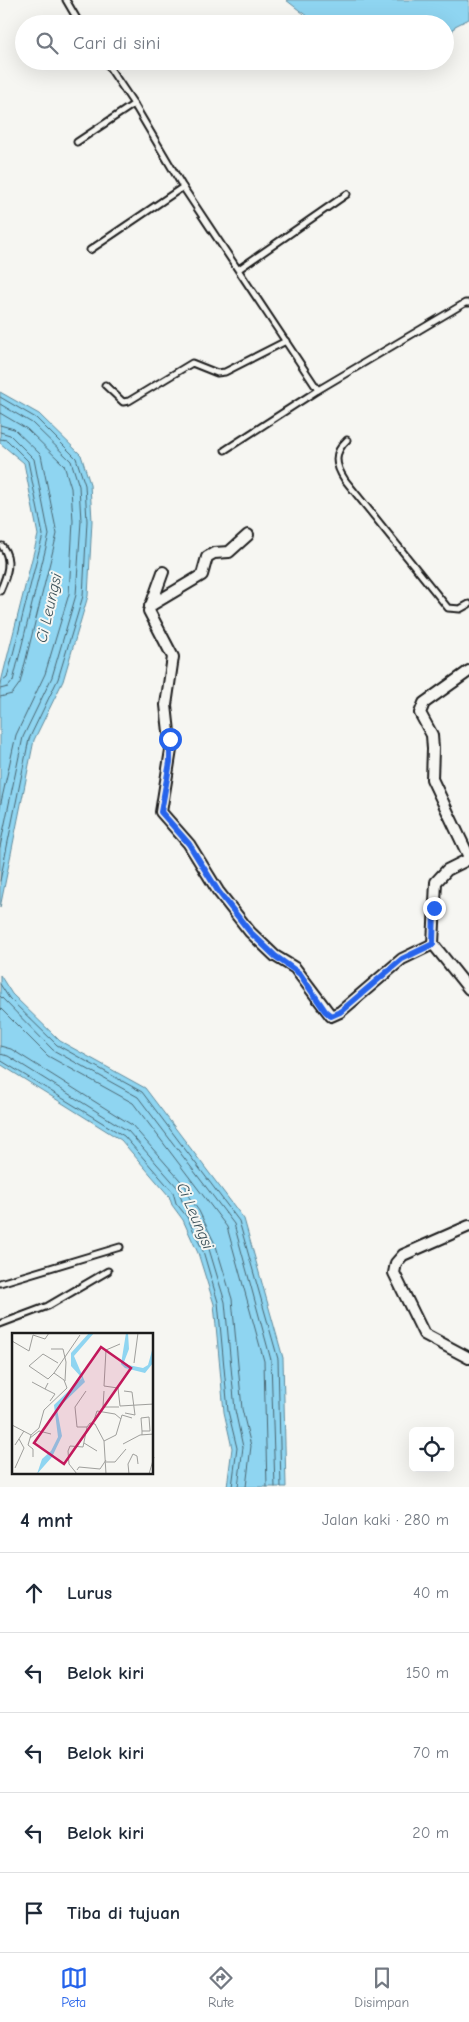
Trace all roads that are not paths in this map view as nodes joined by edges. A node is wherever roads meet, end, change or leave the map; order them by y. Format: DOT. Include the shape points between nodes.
graph roads {
  1 [pos="66,0"];
  2 [pos="75,15"];
  3 [pos="111,70"];
  4 [pos="134,104"];
  5 [pos="77,142"];
  6 [pos="183,187"];
  7 [pos="347,194"];
  8 [pos="90,250"];
  9 [pos="238,269"];
  10 [pos="469,303"];
  11 [pos="286,341"];
  12 [pos="105,385"];
  13 [pos="318,390"];
  14 [pos="347,440"];
  15 [pos="225,450"];
  16 [pos="248,535"];
  17 [pos="2,546"];
  18 [pos="163,572"];
  19 [pos="0,591"];
  20 [pos="469,604"];
  21 [pos="150,606"];
  22 [pos="469,671"];
  23 [pos="469,858"];
  24 [pos="433,944"];
  25 [pos="469,990"];
  26 [pos="469,1226"];
  27 [pos="120,1247"];
  28 [pos="108,1271"];
  29 [pos="0,1283"];
  30 [pos="0,1324"];
  31 [pos="469,1358"];
  1 -- 2 [label="lane"];
  3 -- 4 [label="lane"];
  4 -- 5 [label="lane"];
  4 -- 6 [label="lane"];
  6 -- 8 [label="lane"];
  6 -- 9 [label="lane"];
  7 -- 9 [label="lane"];
  9 -- 11 [label="lane"];
  10 -- 13 [label="lane"];
  11 -- 12 [label="lane" via="225,372 217,373 192,364 129,401 124,402"];
  11 -- 13 [label="lane"];
  13 -- 15 [label="lane"];
  14 -- 20 [label="lane" via="336,454 345,480 448,608 460,610"];
  16 -- 21 [label="street" via="229,552 208,555 202,575"];
  17 -- 19 [label="lane" via="8,556 8,565"];
  18 -- 21 [label="street"];
  21 -- 24 [label="street" via="150,614 173,657 166,705 171,750 161,812 185,840 250,932 300,974 331,1016 340,1012 402,959"];
  22 -- 23 [label="street" via="420,709 432,735 432,779"];
  23 -- 24 [label="street" via="447,870 436,882"];
  24 -- 25 [label="street"];
  26 -- 31 [label="street" via="403,1255 396,1263 394,1273 424,1334"];
  27 -- 29 [label="lane"];
  28 -- 30 [label="lane" via="48,1306"];
}
